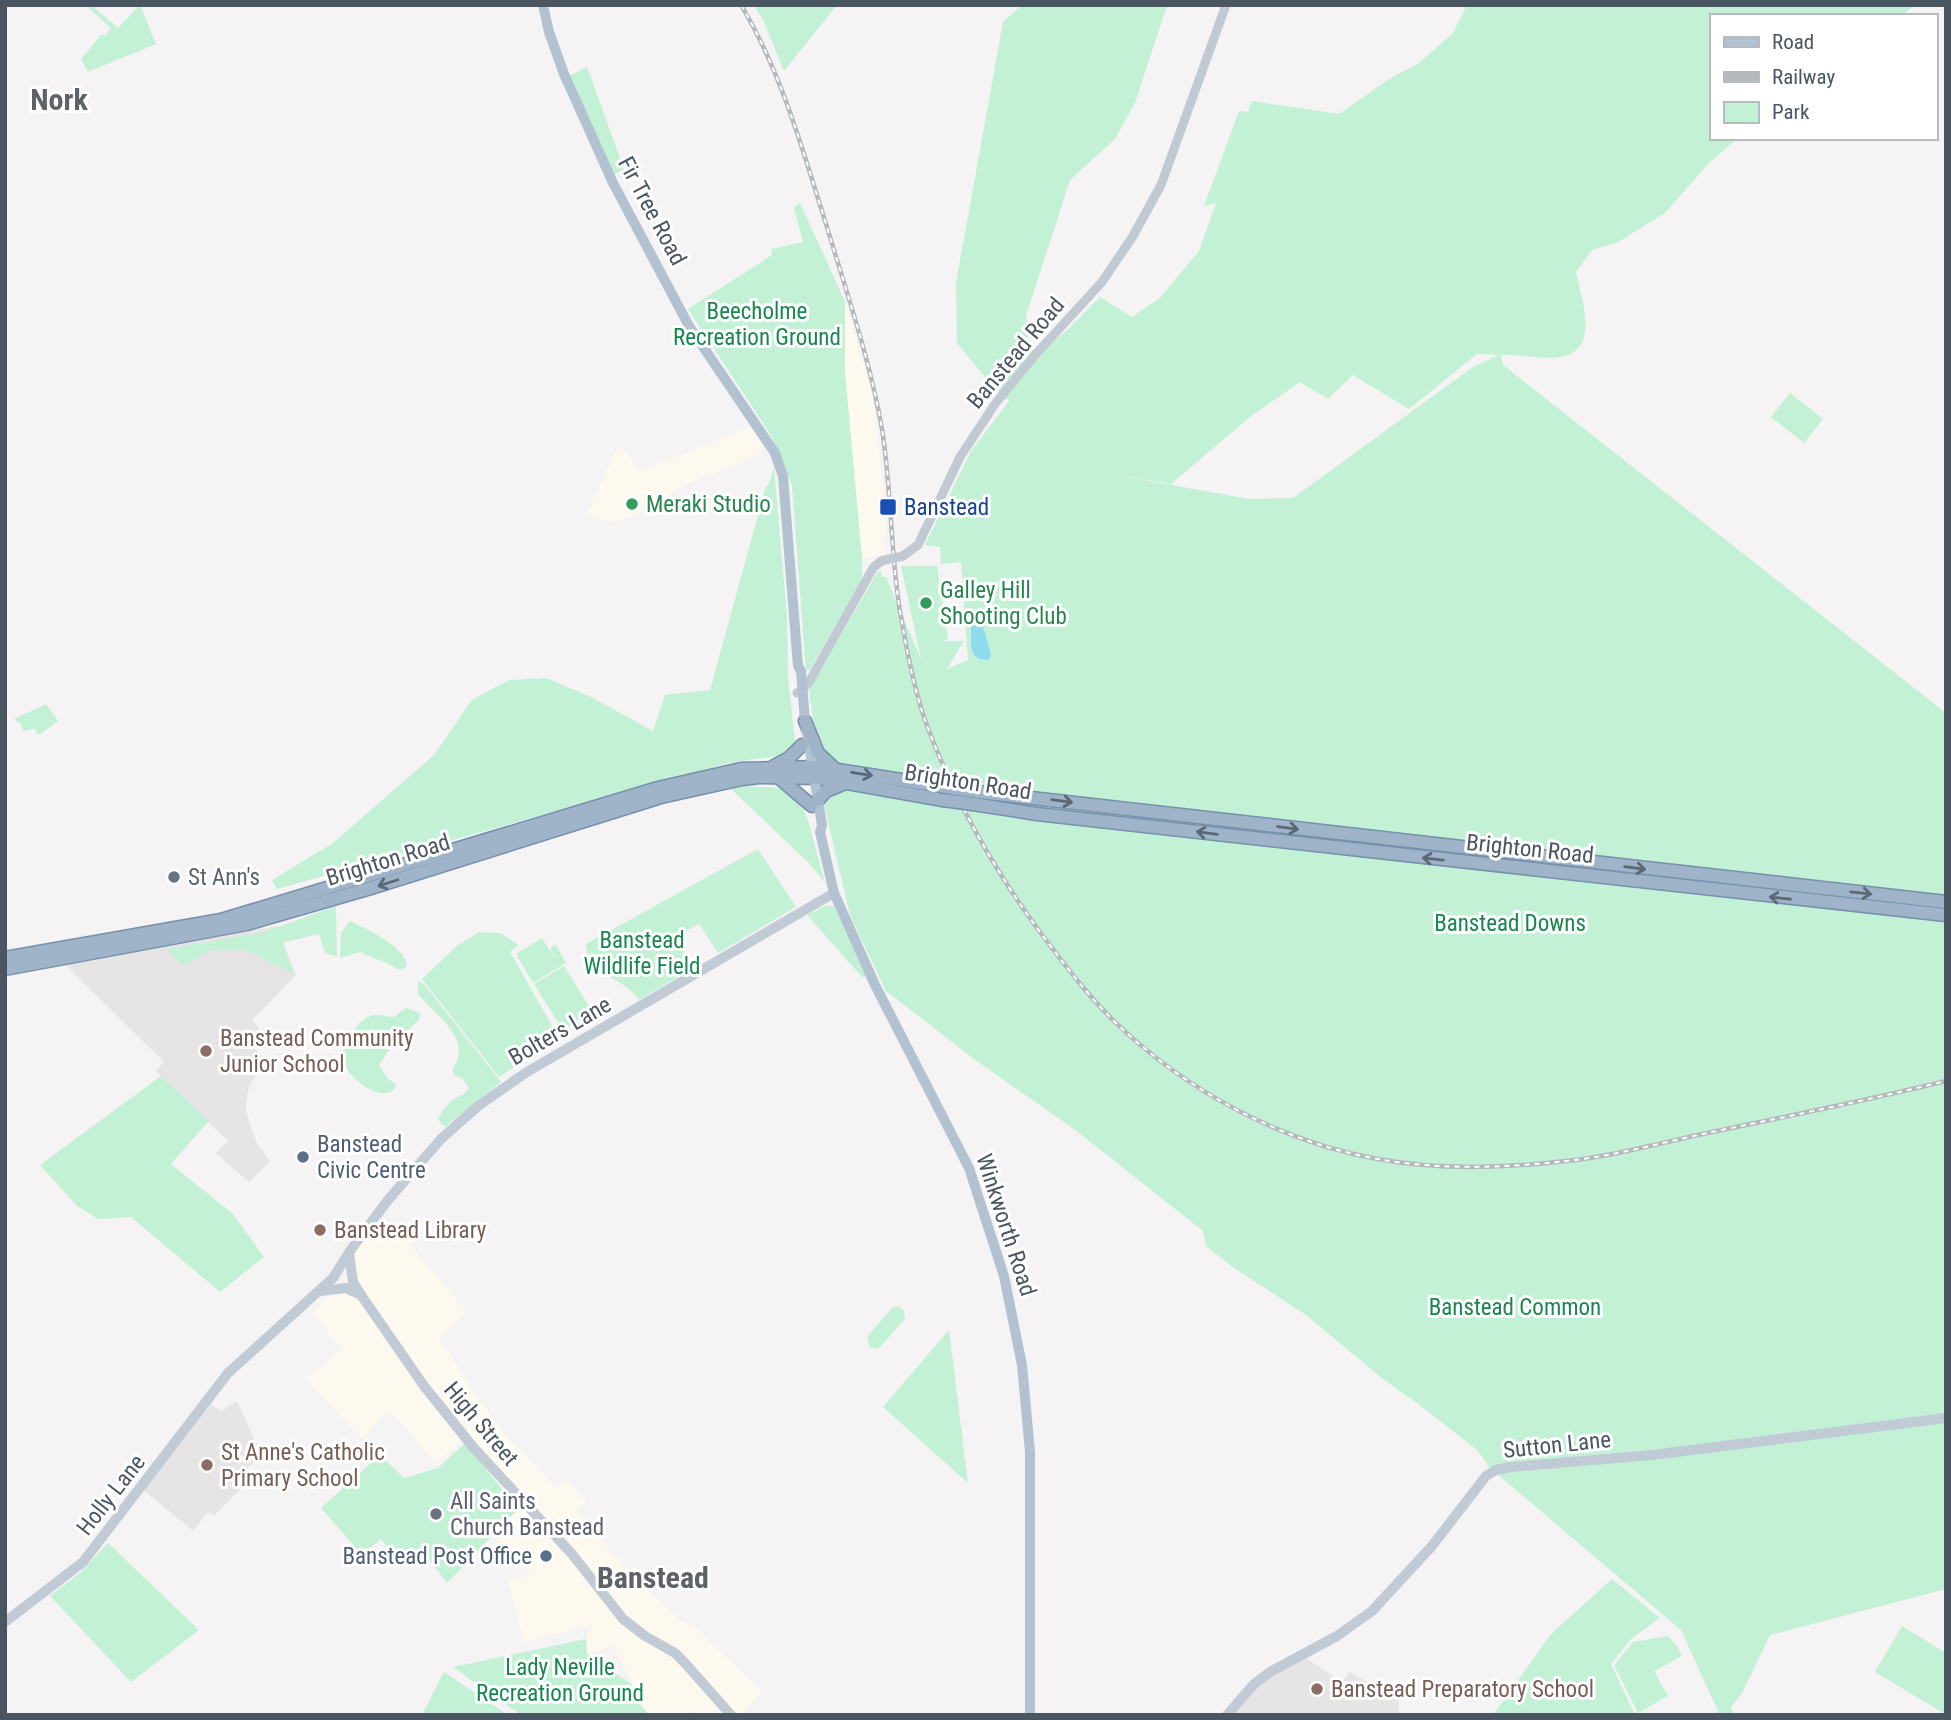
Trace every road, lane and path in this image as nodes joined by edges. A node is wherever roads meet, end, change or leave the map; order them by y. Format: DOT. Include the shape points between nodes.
graph roads {
  1 [pos="543,5"];
  2 [pos="1226,5"];
  3 [pos="799,691"];
  4 [pos="805,721"];
  5 [pos="802,744"];
  6 [pos="835,769"];
  7 [pos="774,772"];
  8 [pos="810,773"];
  9 [pos="734,776"];
  10 [pos="847,783"];
  11 [pos="942,793"];
  12 [pos="971,797"];
  13 [pos="815,803"];
  14 [pos="820,832"];
  15 [pos="834,893"];
  16 [pos="1946,902"];
  17 [pos="1946,915"];
  18 [pos="5,958"];
  19 [pos="5,969"];
  20 [pos="349,1253"];
  21 [pos="344,1282"];
  22 [pos="1946,1418"];
  23 [pos="5,1622"];
  24 [pos="731,1715"];
  25 [pos="1030,1715"];
  26 [pos="1227,1715"];
  1 -- 3 [label="main road, Fir Tree Road" via="557,55 613,183 690,326 775,453 785,490"];
  2 -- 3 [label="street, Banstead Road, bridge" via="1161,185 1133,236 1102,282 987,415 951,474 918,545 873,568 811,679"];
  3 -- 4 [label="main road, Fir Tree Road"];
  3 -- 5 [label="main road, Fir Tree Road"];
  4 -- 6 [label="highway" via="818,753"];
  4 -- 8 [label="main road, Fir Tree Road"];
  5 -- 7 [label="highway"];
  5 -- 8 [label="main road, Fir Tree Road"];
  6 -- 8 [label="highway, Brighton Road"];
  6 -- 11 [label="highway, Brighton Road, one-way"];
  7 -- 8 [label="highway, Brighton Road"];
  7 -- 9 [label="highway, Brighton Road"];
  7 -- 13 [label="highway"];
  8 -- 10 [label="highway, Brighton Road"];
  8 -- 13 [label="main road, Fir Tree Road"];
  9 -- 18 [label="highway, Brighton Road" via="657,788 221,920"];
  9 -- 19 [label="highway, Brighton Road, one-way" via="247,924"];
  10 -- 11 [label="highway, Brighton Road"];
  10 -- 13 [label="highway" via="826,791"];
  11 -- 12 [label="highway, Brighton Road, bridge"];
  12 -- 16 [label="highway, Brighton Road, one-way"];
  17 -- 12 [label="highway, Brighton Road, one-way" via="1037,814"];
  13 -- 14 [label="main road, Fir Tree Road"];
  14 -- 15 [label="main road, Winkworth Road"];
  15 -- 20 [label="main road, Bolters Lane" via="499,1090 441,1139"];
  15 -- 25 [label="main road, Winkworth Road" via="875,985 969,1168 1007,1288 1022,1365 1030,1452"];
  20 -- 21 [label="main road"];
  20 -- 21 [label="main road, Bolters Lane" via="340,1269"];
  21 -- 23 [label="main road, Holly Lane" via="319,1291 228,1373 83,1562"];
  21 -- 24 [label="main road, High Street" via="361,1295 473,1447 572,1554 623,1619 675,1653"];
  22 -- 26 [label="main road, Sutton Lane" via="1496,1470 1478,1485 1432,1546 1372,1611 1270,1672"];
}
